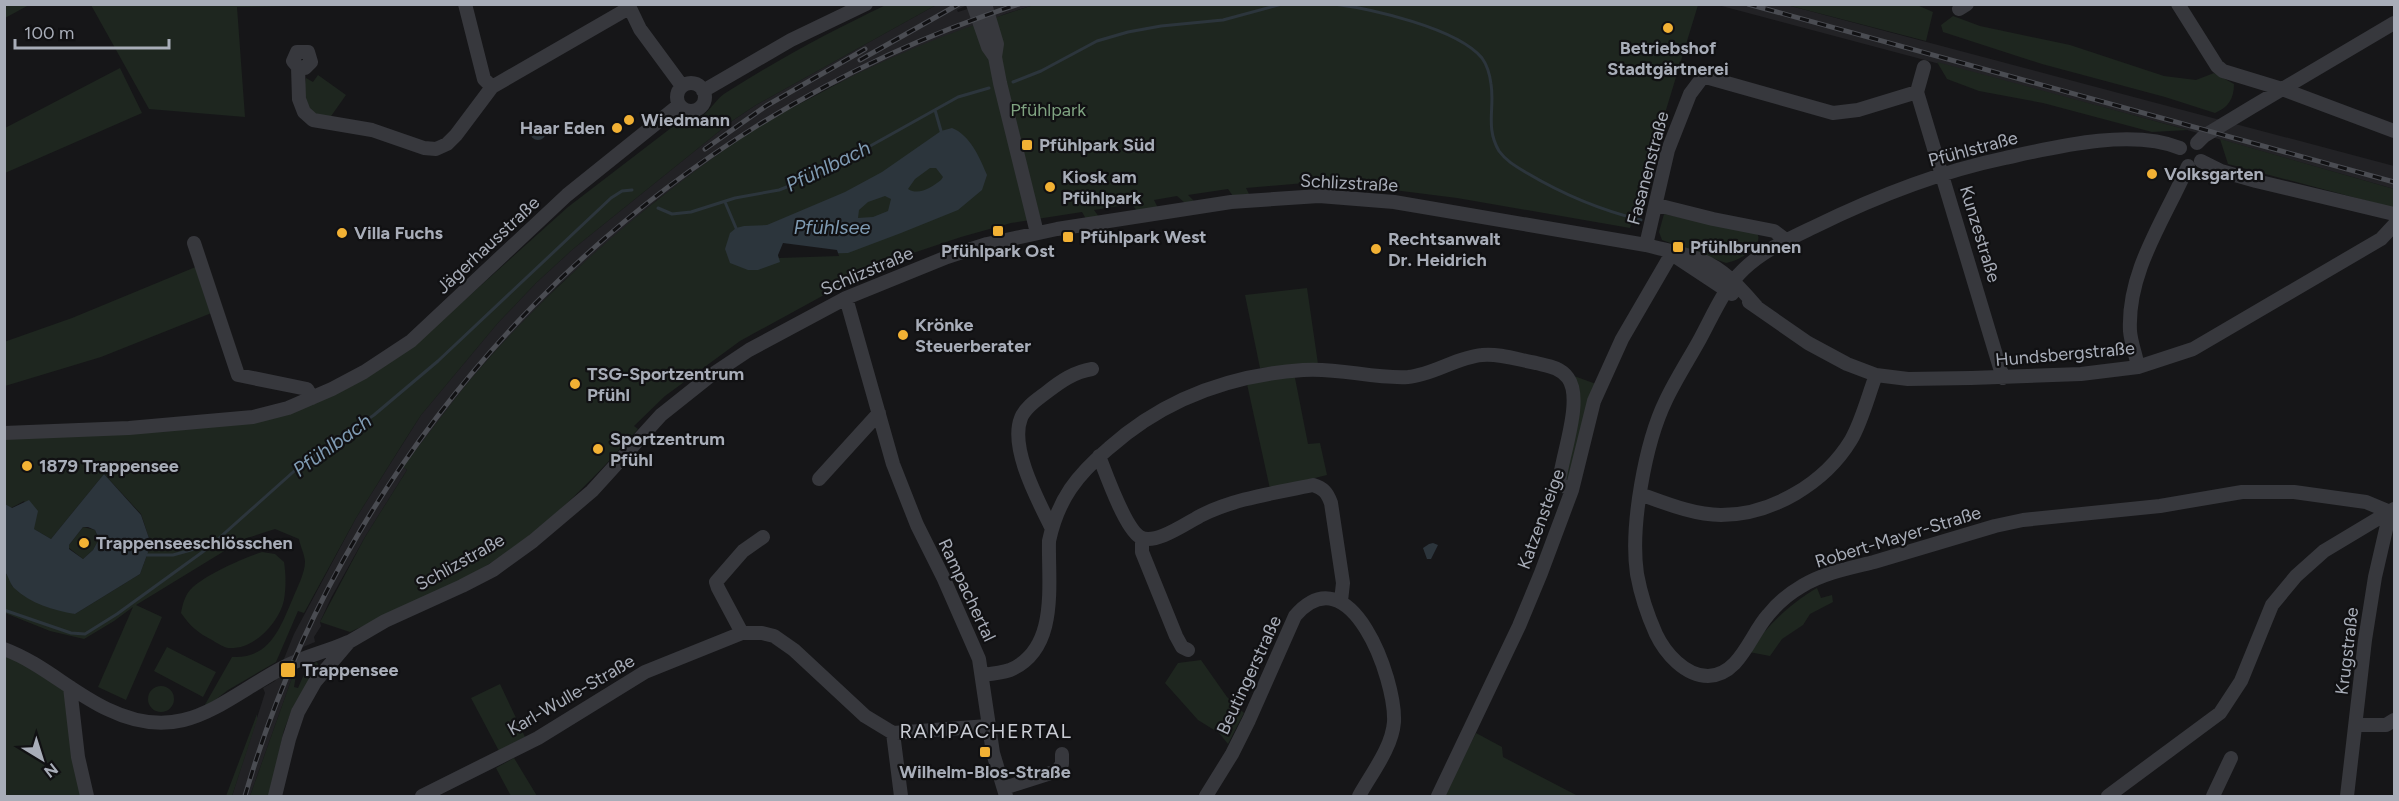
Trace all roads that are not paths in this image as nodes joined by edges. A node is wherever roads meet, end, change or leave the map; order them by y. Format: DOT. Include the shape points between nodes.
graph roads {
  1 [pos="465,4"];
  2 [pos="866,4"];
  3 [pos="973,4"];
  4 [pos="985,4"];
  5 [pos="2178,4"];
  6 [pos="629,6"];
  7 [pos="2394,23"];
  8 [pos="995,57"];
  9 [pos="298,67"];
  10 [pos="1924,67"];
  11 [pos="682,86"];
  12 [pos="492,87"];
  13 [pos="2282,89"];
  14 [pos="703,91"];
  15 [pos="1917,92"];
  16 [pos="679,105"];
  17 [pos="2394,131"];
  18 [pos="2197,143"];
  19 [pos="2180,148"];
  20 [pos="2195,164"];
  21 [pos="1942,174"];
  22 [pos="1657,205"];
  23 [pos="2394,214"];
  24 [pos="2394,225"];
  25 [pos="1037,233"];
  26 [pos="1786,240"];
  27 [pos="194,243"];
  28 [pos="1646,245"];
  29 [pos="1672,253"];
  30 [pos="1730,286"];
  31 [pos="846,298"];
  32 [pos="2138,367"];
  33 [pos="1092,369"];
  34 [pos="1876,375"];
  35 [pos="2003,378"];
  36 [pos="312,398"];
  37 [pos="879,413"];
  38 [pos="4,433"];
  39 [pos="1099,456"];
  40 [pos="819,479"];
  41 [pos="1572,490"];
  42 [pos="1640,494"];
  43 [pos="2392,510"];
  44 [pos="1052,529"];
  45 [pos="763,537"];
  46 [pos="1142,539"];
  47 [pos="1341,600"];
  48 [pos="742,633"];
  49 [pos="349,642"];
  50 [pos="4,649"];
  51 [pos="1188,650"];
  52 [pos="982,675"];
  53 [pos="70,687"];
  54 [pos="2394,720"];
  55 [pos="2357,725"];
  56 [pos="988,726"];
  57 [pos="893,733"];
  58 [pos="1062,754"];
  59 [pos="2231,758"];
  60 [pos="1005,792"];
  61 [pos="87,796"];
  62 [pos="275,796"];
  63 [pos="422,796"];
  64 [pos="901,796"];
  65 [pos="1206,796"];
  66 [pos="1359,796"];
  67 [pos="1438,796"];
  68 [pos="2108,796"];
  69 [pos="2213,796"];
  70 [pos="2347,796"];
  1 -- 12 [label="street" via="484,79"];
  2 -- 14 [label="street" via="787,42"];
  3 -- 8 [label="street"];
  4 -- 8 [label="street" via="997,44"];
  5 -- 13 [label="street" via="2220,69"];
  6 -- 11 [label="street" via="653,48"];
  6 -- 12 [label="street"];
  7 -- 13 [label="street"];
  8 -- 25 [label="street"];
  9 -- 12 [label="street" via="299,99 304,112 313,120 372,130 430,149 451,141"];
  10 -- 15 [label="street"];
  11 -- 14 [label="street" via="692,83"];
  11 -- 16 [label="street" via="677,94"];
  13 -- 17 [label="street"];
  13 -- 18 [label="street"];
  14 -- 16 [label="street" via="705,100 700,108 690,111"];
  15 -- 21 [label="street, Kunzestraße"];
  15 -- 22 [label="street, Fasanenstraße" via="1858,110 1833,113 1702,78 1680,114"];
  16 -- 36 [label="street, Jägerhausstraße" via="567,195 411,341 364,372"];
  18 -- 19 [label="street" via="2189,141"];
  18 -- 20 [label="street" via="2204,154"];
  19 -- 20 [label="street" via="2180,159"];
  19 -- 21 [label="street, Pfühlstraße" via="2156,141 2101,141 2008,157"];
  20 -- 23 [label="street"];
  20 -- 32 [label="street" via="2148,248 2136,279 2130,333"];
  21 -- 26 [label="street, Pfühlstraße"];
  21 -- 35 [label="street, Kunzestraße"];
  22 -- 26 [label="street" via="1774,231"];
  22 -- 28 [label="street, Fasanenstraße"];
  24 -- 32 [label="street, Hundsbergstraße" via="2381,239 2193,349"];
  25 -- 28 [label="street, Schlizstraße" via="1231,202 1319,196 1435,208"];
  25 -- 31 [label="street, Schlizstraße" via="947,257"];
  26 -- 30 [label="street, Pfühlstraße" via="1755,260"];
  27 -- 36 [label="street" via="238,375 308,389"];
  28 -- 29 [label="street, Schlizstraße"];
  29 -- 30 [label="street, Schlizstraße" via="1702,260"];
  29 -- 41 [label="street, Katzensteige" via="1622,339 1594,401"];
  30 -- 34 [label="street, Hundsbergstraße" via="1808,343"];
  30 -- 42 [label="street, Robert-Mayer-Straße" via="1665,402 1647,455"];
  31 -- 37 [label="street, Rampachertal"];
  31 -- 49 [label="street, Schlizstraße" via="710,376 662,415 570,512 493,570"];
  32 -- 35 [label="street, Hundsbergstraße"];
  33 -- 44 [label="street" via="1069,376 1029,406 1020,419 1018,435 1023,459"];
  34 -- 35 [label="street, Hundsbergstraße" via="1908,379"];
  34 -- 42 [label="street" via="1852,439 1809,485 1779,502 1723,515 1672,506"];
  36 -- 38 [label="street, Jägerhausstraße" via="253,417 129,428"];
  37 -- 40 [label="street"];
  37 -- 52 [label="street, Rampachertal" via="906,499 972,641"];
  39 -- 41 [label="street" via="1133,426 1173,403 1251,376 1306,370 1410,377 1481,355 1495,355 1556,368 1570,381 1574,403 1559,484"];
  39 -- 44 [label="street" via="1068,491"];
  39 -- 46 [label="street" via="1131,528"];
  41 -- 67 [label="street, Katzensteige" via="1519,626"];
  42 -- 43 [label="street, Robert-Mayer-Straße" via="1635,548 1646,612 1669,654 1697,675 1710,676 1728,668 1767,615 1801,586 1995,526 2242,492 2294,492 2366,502"];
  43 -- 55 [label="street, Krugstraße" via="2375,577"];
  43 -- 68 [label="street" via="2325,551 2296,576 2272,605 2241,681 2220,713"];
  44 -- 52 [label="street" via="1047,619 1041,642 1016,667"];
  45 -- 48 [label="street" via="743,551 716,582"];
  46 -- 47 [label="street" via="1162,536 1232,503 1312,484 1322,487 1331,503 1343,583"];
  46 -- 51 [label="street" via="1142,552 1176,636"];
  47 -- 65 [label="street, Beutingerstraße" via="1316,600 1295,616 1249,720"];
  47 -- 66 [label="street" via="1363,623 1372,641 1394,709 1390,738"];
  48 -- 57 [label="street, Karl-Wulle-Straße" via="762,633 781,641 865,716"];
  48 -- 63 [label="street, Karl-Wulle-Straße" via="645,672 538,738"];
  49 -- 53 [label="street" via="303,657 207,713 180,722 152,723 127,718"];
  49 -- 62 [label="street, Schlizstraße" via="315,682 298,712"];
  50 -- 53 [label="street" via="29,659"];
  52 -- 56 [label="street, Rampachertal"];
  53 -- 61 [label="street"];
  54 -- 55 [label="street" via="2386,725"];
  55 -- 70 [label="street, Krugstraße"];
  56 -- 57 [label="street"];
  56 -- 60 [label="street, Rampachertal"];
  57 -- 64 [label="street"];
  58 -- 60 [label="street, Rampachertal" via="1057,771"];
  59 -- 69 [label="street"];
}
